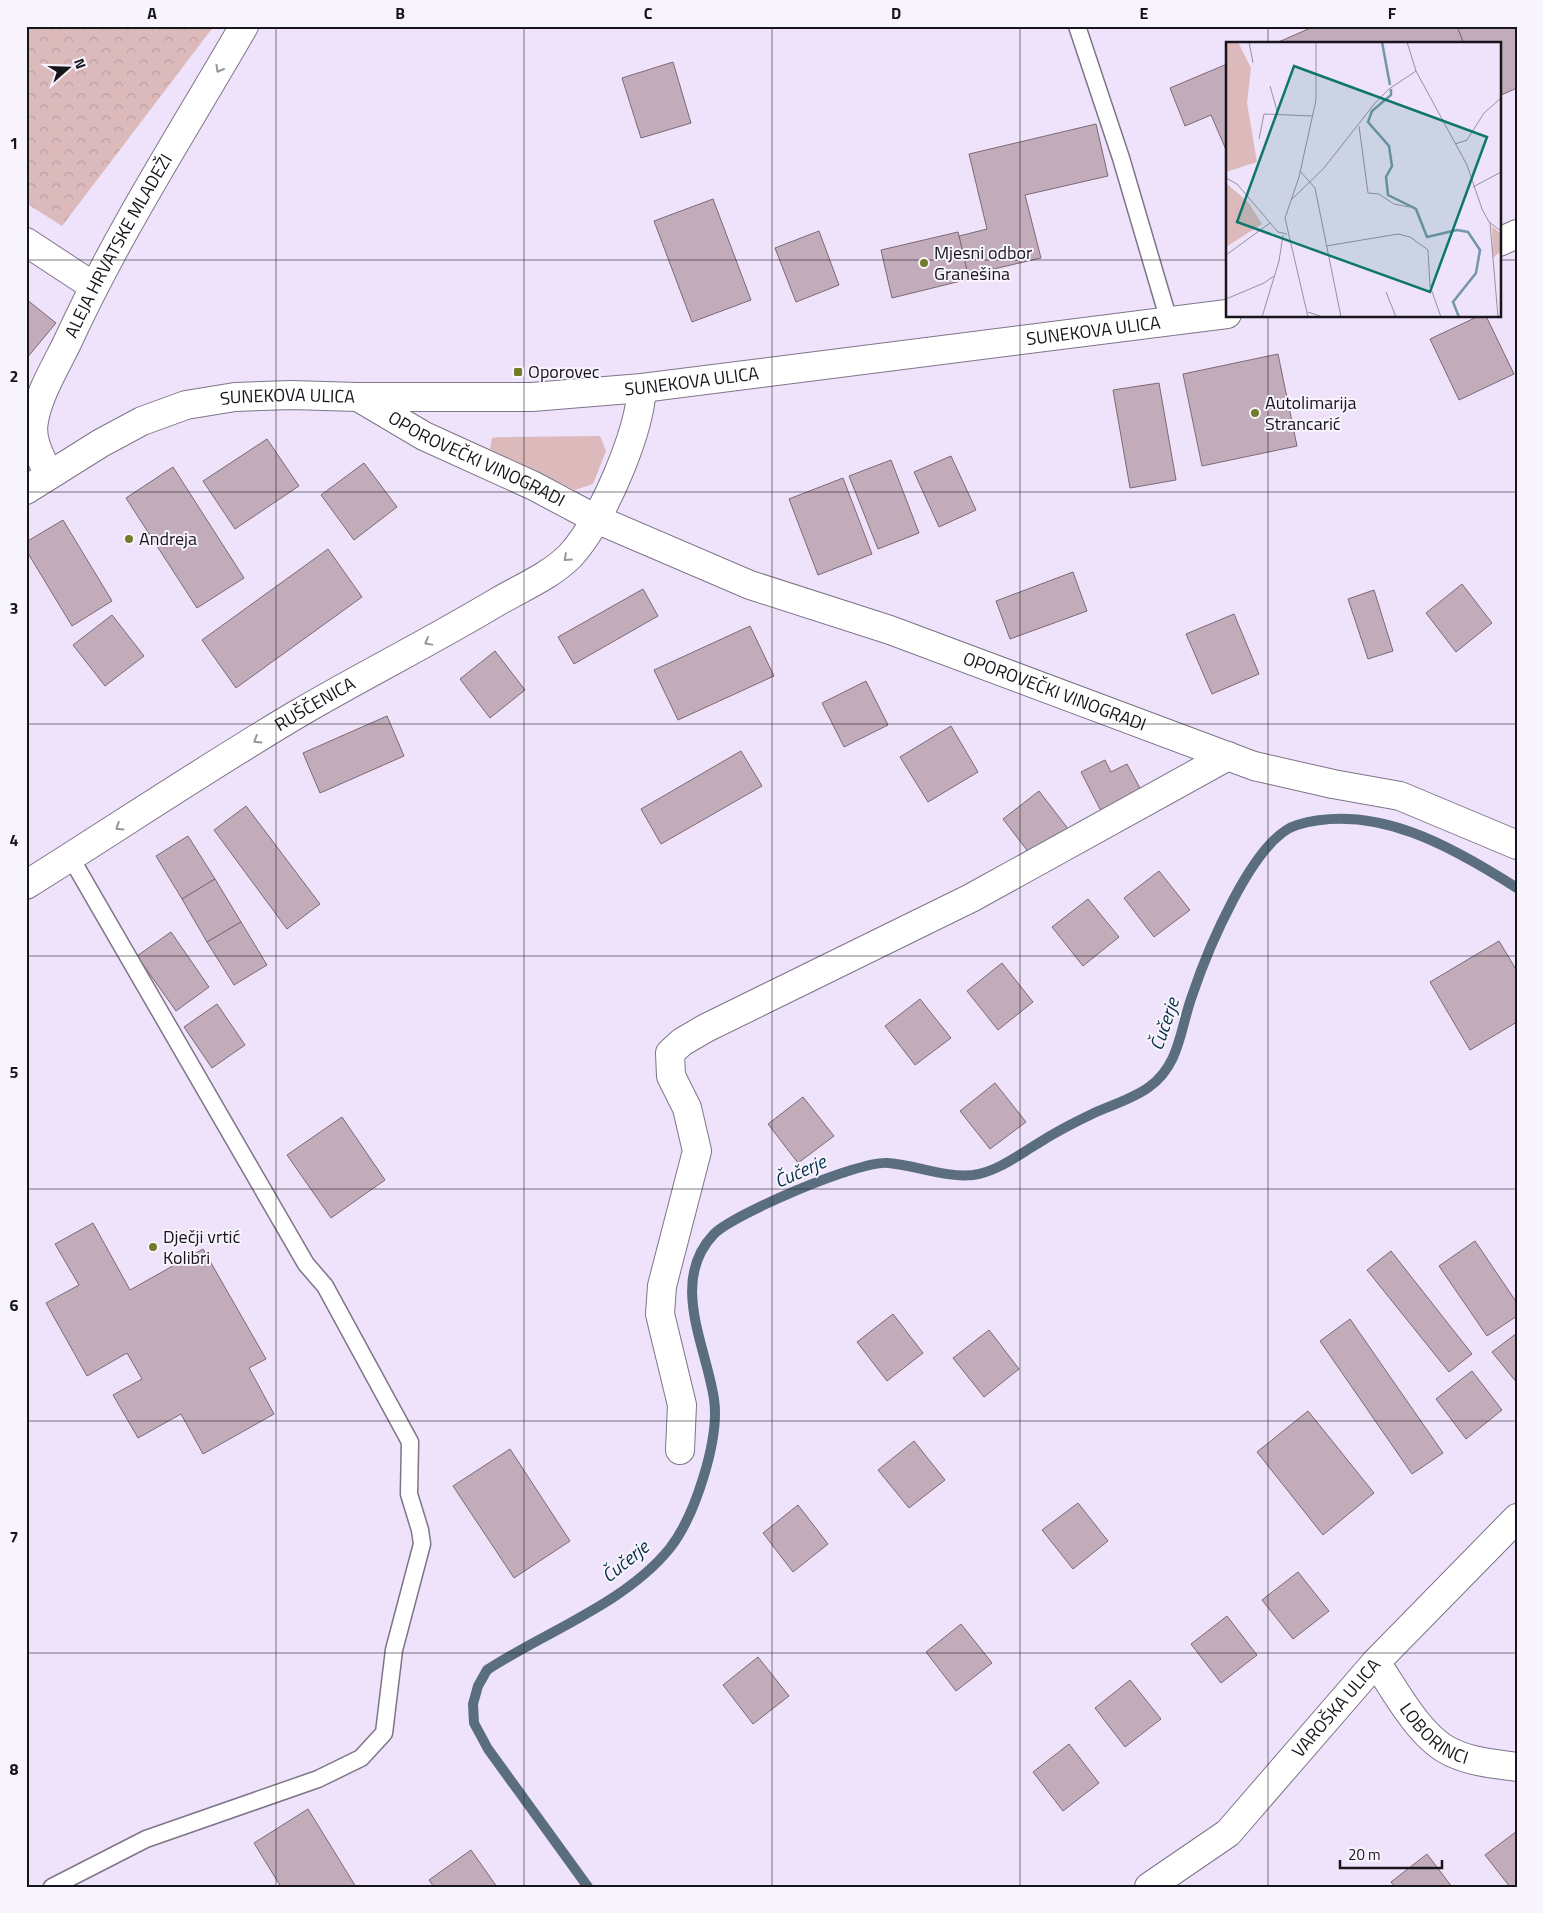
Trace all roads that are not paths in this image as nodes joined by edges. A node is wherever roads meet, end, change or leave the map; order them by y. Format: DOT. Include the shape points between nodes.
graph roads {
  1 [pos="244,26"];
  2 [pos="1077,26"];
  3 [pos="1517,234"];
  4 [pos="26,242"];
  5 [pos="1500,242"];
  6 [pos="94,286"];
  7 [pos="1226,314"];
  8 [pos="1169,321"];
  9 [pos="642,388"];
  10 [pos="358,398"];
  11 [pos="30,438"];
  12 [pos="49,475"];
  13 [pos="26,490"];
  14 [pos="596,519"];
  15 [pos="1228,756"];
  16 [pos="1517,845"];
  17 [pos="71,858"];
  18 [pos="26,885"];
  19 [pos="680,1450"];
  20 [pos="1517,1518"];
  21 [pos="1376,1662"];
  22 [pos="1517,1767"];
  23 [pos="52,1887"];
  24 [pos="1149,1887"];
  1 -- 6 [label="street, ALEJA HRVATSKE MLADEŽI, one-way"];
  2 -- 8 [label="lane" via="1121,158"];
  3 -- 5 [label="street"];
  4 -- 6 [label="street"];
  6 -- 11 [label="street, ALEJA HRVATSKE MLADEŽI" via="45,389"];
  7 -- 8 [label="street, SUNEKOVA ULICA"];
  8 -- 9 [label="street, SUNEKOVA ULICA"];
  9 -- 10 [label="street, SUNEKOVA ULICA" via="532,397"];
  9 -- 14 [label="street" via="636,428"];
  10 -- 12 [label="street, SUNEKOVA ULICA" via="234,397 186,405 142,421"];
  10 -- 14 [label="street, OPOROVEČKI VINOGRADI" via="424,436 534,486"];
  11 -- 12 [label="street, ALEJA HRVATSKE MLADEŽI"];
  12 -- 13 [label="street, SUNEKOVA ULICA"];
  14 -- 15 [label="street, OPOROVEČKI VINOGRADI" via="750,585 890,630"];
  14 -- 17 [label="street, RUŠČENICA, one-way" via="582,542 550,572 299,713"];
  15 -- 16 [label="street, OPOROVEČKI VINOGRADI" via="1271,770 1400,796"];
  15 -- 19 [label="street" via="971,898 706,1028 670,1053 671,1076 687,1108 697,1151 662,1286 660,1314 682,1405"];
  17 -- 18 [label="street, RUŠČENICA"];
  17 -- 23 [label="lane" via="306,1264 325,1286 410,1442 409,1494 422,1544 394,1650 384,1733 362,1758 318,1779 146,1839"];
  20 -- 21 [label="street, VAROŠKA ULICA"];
  21 -- 22 [label="street, LOBORINCI" via="1430,1737 1452,1753"];
  21 -- 24 [label="street, VAROŠKA ULICA" via="1228,1833"];
}
